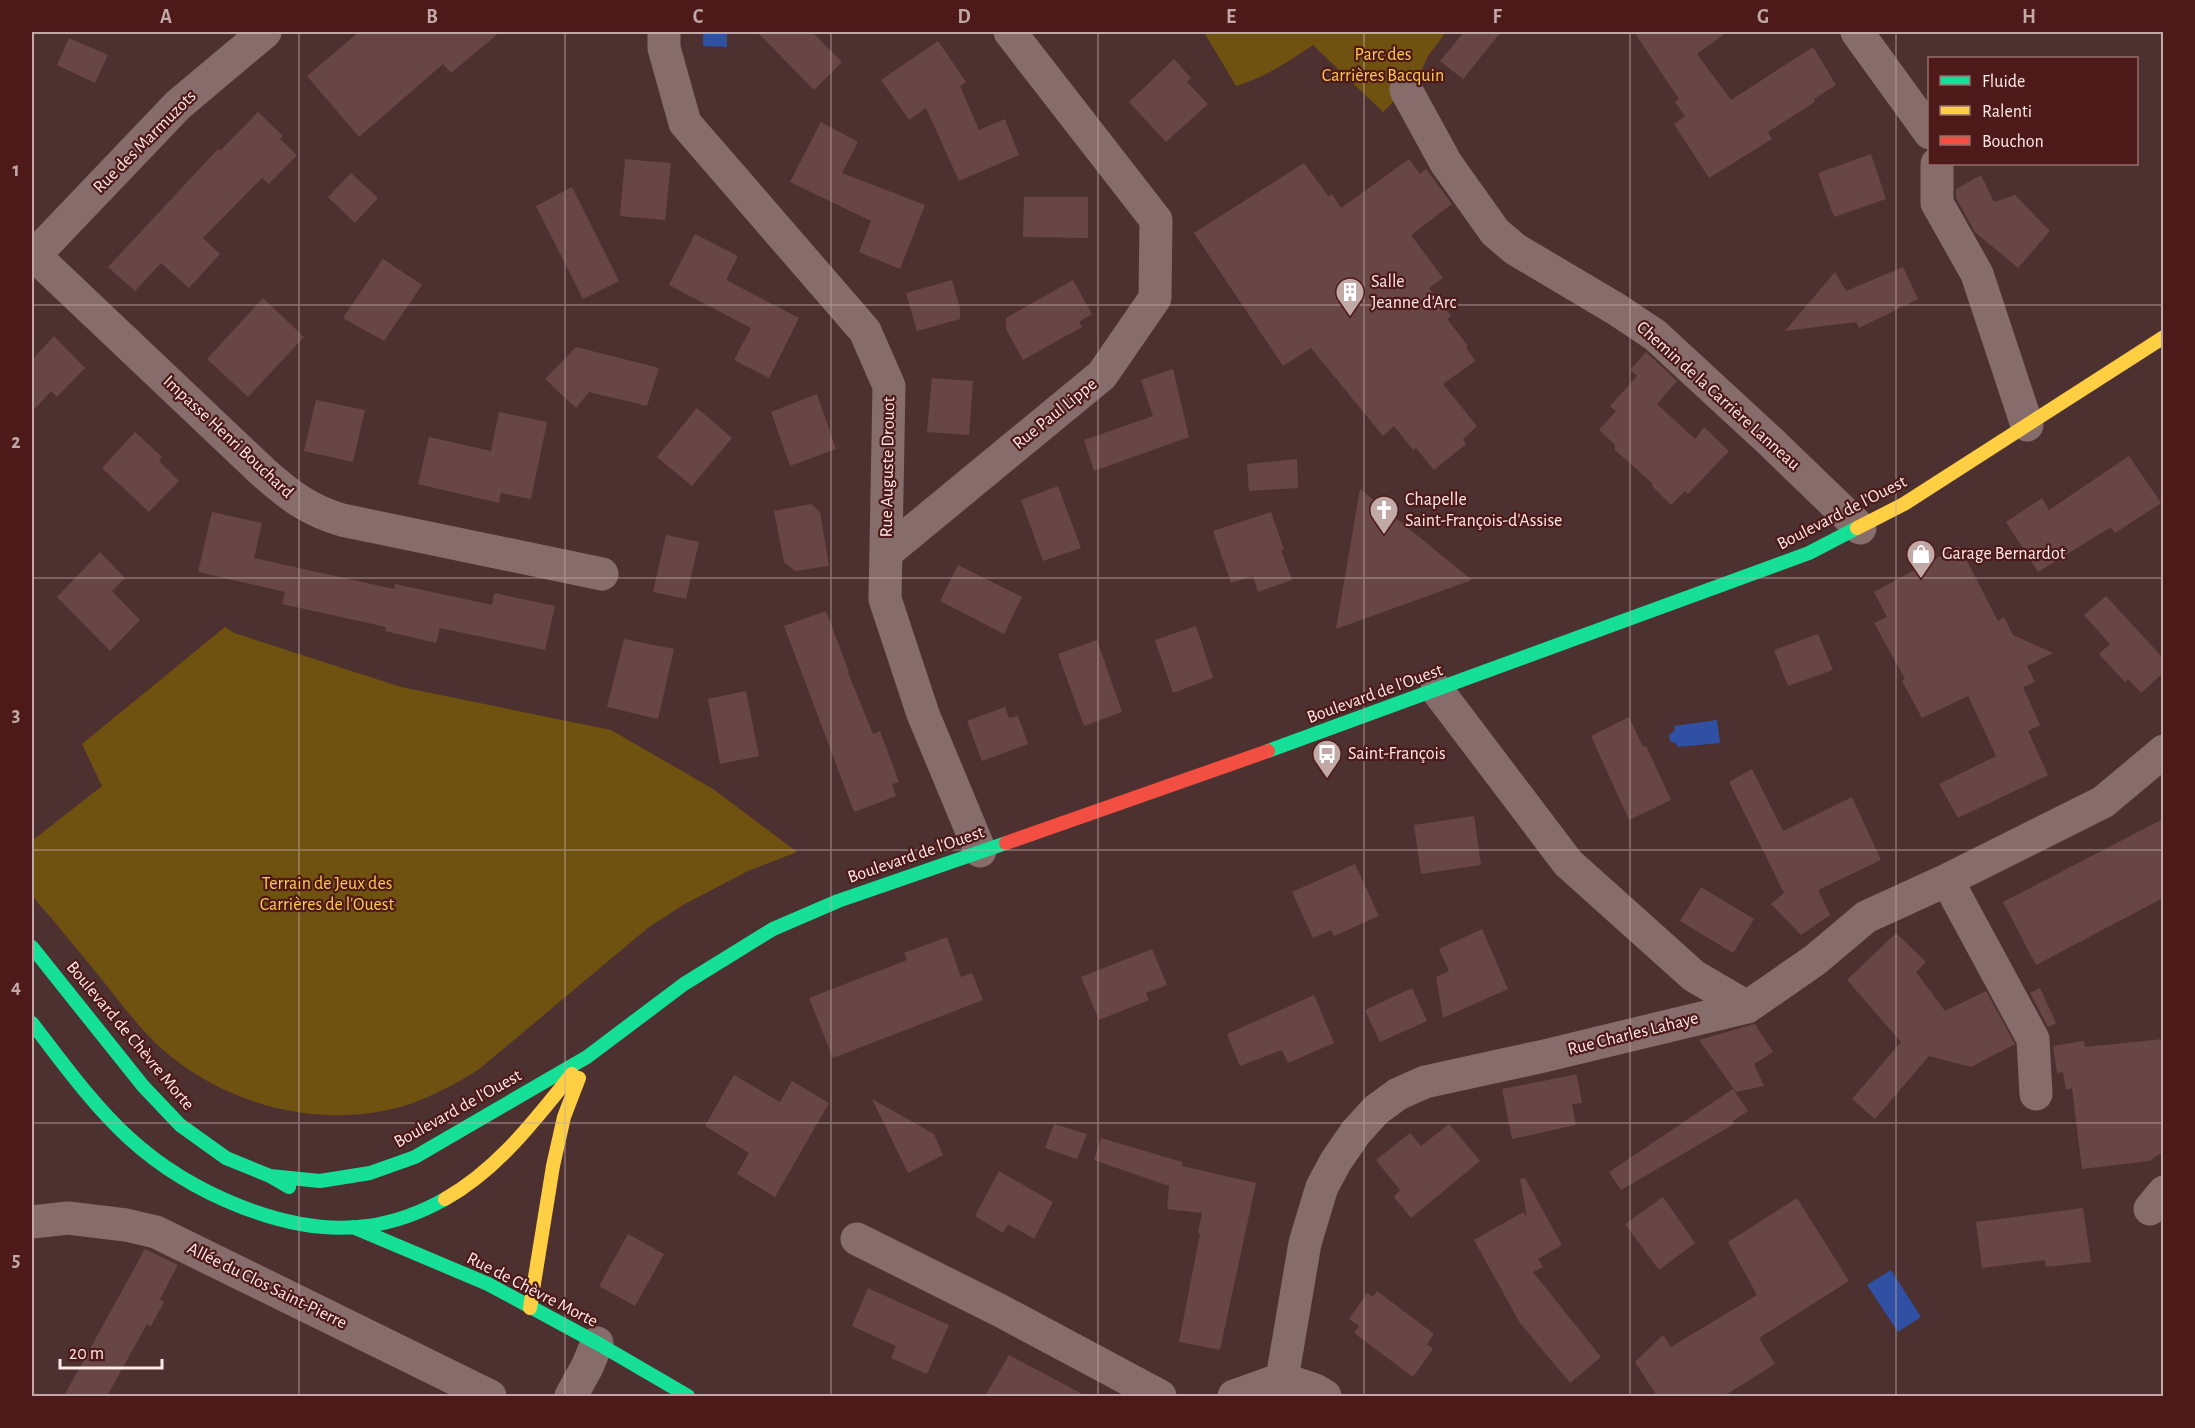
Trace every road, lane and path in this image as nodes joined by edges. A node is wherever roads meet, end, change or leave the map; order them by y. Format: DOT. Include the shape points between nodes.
graph roads {
  1 [pos="265,32"];
  2 [pos="664,32"];
  3 [pos="1010,32"];
  4 [pos="1857,32"];
  5 [pos="1406,90"];
  6 [pos="1928,132"];
  7 [pos="1937,165"];
  8 [pos="33,257"];
  9 [pos="2163,337"];
  10 [pos="2027,425"];
  11 [pos="1860,528"];
  12 [pos="886,553"];
  13 [pos="602,574"];
  14 [pos="1437,690"];
  15 [pos="2163,750"];
  16 [pos="980,851"];
  17 [pos="1947,880"];
  18 [pos="32,947"];
  19 [pos="1747,1007"];
  20 [pos="32,1023"];
  21 [pos="587,1057"];
  22 [pos="2036,1094"];
  23 [pos="270,1176"];
  24 [pos="298,1193"];
  25 [pos="335,1215"];
  26 [pos="32,1222"];
  27 [pos="353,1227"];
  28 [pos="857,1239"];
  29 [pos="530,1308"];
  30 [pos="597,1343"];
  31 [pos="1282,1379"];
  32 [pos="490,1396"];
  33 [pos="571,1396"];
  34 [pos="688,1396"];
  35 [pos="1160,1396"];
  36 [pos="1234,1396"];
  37 [pos="1325,1396"];
  1 -- 8 [label="street, Rue des Marmuzots" via="178,105"];
  2 -- 12 [label="street, Rue Auguste Drouot" via="664,48 685,123 864,331 890,386"];
  3 -- 12 [label="street, Rue Paul Lippe" via="1156,220 1155,298 1102,375"];
  4 -- 6 [label="street"];
  5 -- 11 [label="street, Chemin de la Carrière Lanneau" via="1446,163 1495,232 1515,249 1655,335"];
  7 -- 10 [label="street" via="1937,203 1977,274"];
  8 -- 13 [label="street, Impasse Henri Bouchard" via="263,472 305,506 342,520"];
  9 -- 10 [label="main road, Boulevard de l'Ouest"];
  10 -- 11 [label="main road, Boulevard de l'Ouest"];
  11 -- 14 [label="main road, Boulevard de l'Ouest" via="1809,554"];
  12 -- 16 [label="street, Rue Auguste Drouot" via="885,599 924,714"];
  14 -- 16 [label="main road, Boulevard de l'Ouest"];
  14 -- 19 [label="street" via="1568,863 1694,976"];
  15 -- 17 [label="street, Rue Charles Lahaye" via="2103,802"];
  16 -- 21 [label="main road, Boulevard de l'Ouest" via="773,929 684,984"];
  17 -- 19 [label="street, Rue Charles Lahaye" via="1866,917 1815,960"];
  17 -- 22 [label="street" via="2033,1039"];
  18 -- 23 [label="main road, Boulevard de Chèvre Morte" via="142,1086 180,1125 226,1158"];
  19 -- 31 [label="street, Rue Charles Lahaye" via="1425,1082 1376,1110 1356,1132 1322,1187 1305,1243"];
  20 -- 27 [label="main road" via="106,1116 151,1156 195,1186 227,1201 296,1223"];
  21 -- 23 [label="main road, Boulevard de l'Ouest" via="415,1157 370,1173 320,1180"];
  21 -- 27 [label="main road, Boulevard de l'Ouest" via="510,1149 467,1186 425,1209 390,1221"];
  21 -- 29 [label="main road" via="564,1117"];
  23 -- 24 [label="main road"];
  25 -- 27 [label="main road"];
  26 -- 32 [label="street, Allée du Clos Saint-Pierre" via="68,1218 156,1232"];
  27 -- 29 [label="main road, Rue de Chèvre Morte" via="488,1284"];
  28 -- 35 [label="street"];
  29 -- 30 [label="main road, Rue de Chèvre Morte"];
  30 -- 33 [label="street"];
  30 -- 34 [label="main road, Rue de Chèvre Morte"];
  31 -- 36 [label="street"];
  31 -- 37 [label="street"];
}
